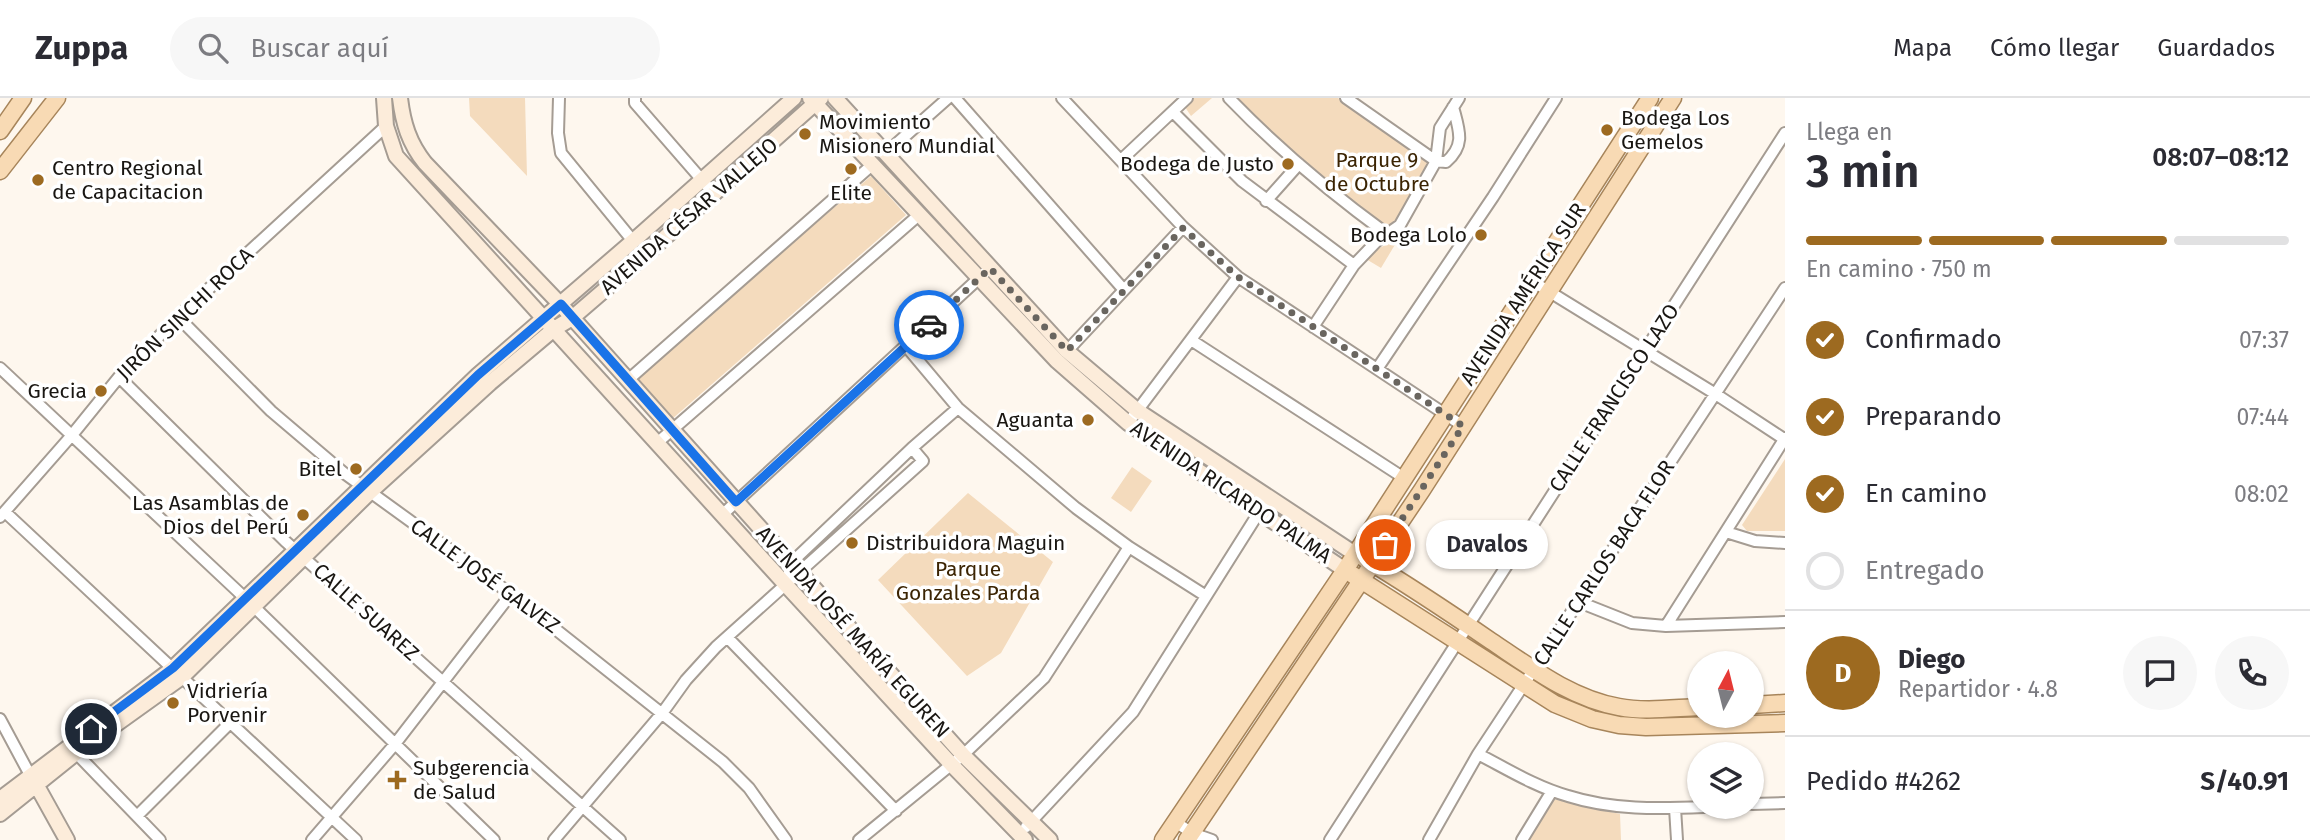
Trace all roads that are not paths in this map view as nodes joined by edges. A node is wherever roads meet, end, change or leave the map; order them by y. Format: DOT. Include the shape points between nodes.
graph roads {
  1 [pos="23,98"];
  2 [pos="57,98"];
  3 [pos="384,98"];
  4 [pos="400,98"];
  5 [pos="559,98"];
  6 [pos="635,98"];
  7 [pos="794,98"];
  8 [pos="835,98"];
  9 [pos="948,98"];
  10 [pos="955,98"];
  11 [pos="1188,98"];
  12 [pos="1229,98"];
  13 [pos="1346,98"];
  14 [pos="1556,98"];
  15 [pos="1650,98"];
  16 [pos="1673,98"];
  17 [pos="816,100"];
  18 [pos="1068,100"];
  19 [pos="1456,102"];
  20 [pos="1174,113"];
  21 [pos="3,121"];
  22 [pos="386,126"];
  23 [pos="1785,134"];
  24 [pos="886,153"];
  25 [pos="1121,160"];
  26 [pos="1436,161"];
  27 [pos="1299,164"];
  28 [pos="872,165"];
  29 [pos="0,171"];
  30 [pos="702,180"];
  31 [pos="715,195"];
  32 [pos="1266,201"];
  33 [pos="920,214"];
  34 [pos="1183,228"];
  35 [pos="1387,234"];
  36 [pos="633,241"];
  37 [pos="1354,265"];
  38 [pos="985,273"];
  39 [pos="1238,277"];
  40 [pos="1532,281"];
  41 [pos="1785,288"];
  42 [pos="1124,290"];
  43 [pos="1549,291"];
  44 [pos="561,304"];
  45 [pos="178,317"];
  46 [pos="572,318"];
  47 [pos="549,323"];
  48 [pos="1313,327"];
  49 [pos="1191,340"];
  50 [pos="906,346"];
  51 [pos="1067,351"];
  52 [pos="1644,352"];
  53 [pos="0,368"];
  54 [pos="1377,369"];
  55 [pos="119,376"];
  56 [pos="628,380"];
  57 [pos="1714,393"];
  58 [pos="958,408"];
  59 [pos="1138,411"];
  60 [pos="1444,414"];
  61 [pos="1128,423"];
  62 [pos="1463,426"];
  63 [pos="673,430"];
  64 [pos="72,435"];
  65 [pos="1784,439"];
  66 [pos="657,443"];
  67 [pos="912,448"];
  68 [pos="1404,478"];
  69 [pos="366,489"];
  70 [pos="1268,498"];
  71 [pos="736,502"];
  72 [pos="1258,513"];
  73 [pos="3,514"];
  74 [pos="722,515"];
  75 [pos="1726,533"];
  76 [pos="1785,543"];
  77 [pos="1129,547"];
  78 [pos="300,553"];
  79 [pos="1355,554"];
  80 [pos="1372,564"];
  81 [pos="796,567"];
  82 [pos="1345,570"];
  83 [pos="1362,580"];
  84 [pos="786,585"];
  85 [pos="511,594"];
  86 [pos="1206,596"];
  87 [pos="250,602"];
  88 [pos="1579,602"];
  89 [pos="1785,622"];
  90 [pos="1468,625"];
  91 [pos="1667,626"];
  92 [pos="727,637"];
  93 [pos="1457,641"];
  94 [pos="1534,670"];
  95 [pos="177,673"];
  96 [pos="445,682"];
  97 [pos="1524,685"];
  98 [pos="1785,703"];
  99 [pos="1764,704"];
  100 [pos="1687,707"];
  101 [pos="663,712"];
  102 [pos="0,719"];
  103 [pos="230,723"];
  104 [pos="1785,723"];
  105 [pos="395,744"];
  106 [pos="76,754"];
  107 [pos="1478,754"];
  108 [pos="957,759"];
  109 [pos="989,779"];
  110 [pos="33,780"];
  111 [pos="977,790"];
  112 [pos="1552,791"];
  113 [pos="0,799"];
  114 [pos="1785,803"];
  115 [pos="1764,804"];
  116 [pos="583,806"];
  117 [pos="1675,808"];
  118 [pos="1687,808"];
  119 [pos="896,811"];
  120 [pos="0,814"];
  121 [pos="137,816"];
  122 [pos="331,817"];
  123 [pos="1174,821"];
  124 [pos="1032,822"];
  125 [pos="1022,837"];
  126 [pos="1189,837"];
  127 [pos="67,840"];
  128 [pos="160,840"];
  129 [pos="312,840"];
  130 [pos="356,840"];
  131 [pos="494,840"];
  132 [pos="554,840"];
  133 [pos="620,840"];
  134 [pos="786,840"];
  135 [pos="859,840"];
  136 [pos="1049,840"];
  137 [pos="1163,840"];
  138 [pos="1212,840"];
  139 [pos="1330,840"];
  140 [pos="1429,840"];
  141 [pos="1522,840"];
  142 [pos="1677,840"];
  1 -- 21 [label="main road"];
  2 -- 29 [label="main road"];
  3 -- 22 [label="main road, AVENIDA JOSÉ MARÍA EGUREN"];
  4 -- 44 [label="main road, AVENIDA JOSÉ MARÍA EGUREN" via="406,133 425,163"];
  5 -- 36 [label="street" via="561,153"];
  6 -- 30 [label="street"];
  7 -- 30 [label="main road, AVENIDA CÉSAR VALLEJO"];
  8 -- 24 [label="main road, AVENIDA RICARDO PALMA"];
  9 -- 24 [label="street"];
  10 -- 42 [label="street"];
  11 -- 20 [label="street"];
  12 -- 27 [label="street"];
  13 -- 26 [label="street"];
  14 -- 54 [label="street"];
  15 -- 40 [label="main road, AVENIDA AMÉRICA SUR"];
  16 -- 43 [label="main road, AVENIDA AMÉRICA SUR"];
  17 -- 28 [label="main road, AVENIDA RICARDO PALMA"];
  17 -- 31 [label="main road, AVENIDA CÉSAR VALLEJO"];
  18 -- 25 [label="street"];
  19 -- 26 [label="street" via="1440,128"];
  19 -- 26 [label="street" via="1457,153 1446,162"];
  20 -- 25 [label="street"];
  20 -- 32 [label="street"];
  22 -- 45 [label="street, JIRÓN SINCHI ROCA"];
  22 -- 47 [label="main road, AVENIDA JOSÉ MARÍA EGUREN" via="396,156"];
  23 -- 52 [label="street, CALLE FRANCISCO LAZO"];
  24 -- 38 [label="main road, AVENIDA RICARDO PALMA"];
  25 -- 34 [label="street"];
  26 -- 35 [label="street" via="1400,225"];
  27 -- 32 [label="street"];
  27 -- 35 [label="street"];
  28 -- 33 [label="main road, AVENIDA RICARDO PALMA"];
  28 -- 56 [label="street"];
  30 -- 31 [label="street"];
  30 -- 36 [label="main road, AVENIDA CÉSAR VALLEJO"];
  31 -- 46 [label="main road, AVENIDA CÉSAR VALLEJO"];
  32 -- 37 [label="street"];
  33 -- 38 [label="main road, AVENIDA RICARDO PALMA"];
  33 -- 63 [label="street"];
  34 -- 39 [label="street"];
  34 -- 42 [label="street"];
  35 -- 37 [label="street"];
  36 -- 44 [label="main road, AVENIDA CÉSAR VALLEJO"];
  37 -- 48 [label="street"];
  38 -- 50 [label="street"];
  38 -- 51 [label="main road, AVENIDA RICARDO PALMA"];
  38 -- 61 [label="main road, AVENIDA RICARDO PALMA" via="1057,361"];
  39 -- 48 [label="street"];
  39 -- 49 [label="street"];
  40 -- 43 [label="street"];
  40 -- 60 [label="main road, AVENIDA AMÉRICA SUR"];
  41 -- 57 [label="street, CALLE CARLOS BACA FLOR"];
  42 -- 51 [label="street"];
  43 -- 52 [label="street"];
  43 -- 62 [label="main road, AVENIDA AMÉRICA SUR"];
  44 -- 46 [label="main road, AVENIDA JOSÉ MARÍA EGUREN"];
  44 -- 47 [label="main road, AVENIDA CÉSAR VALLEJO"];
  45 -- 55 [label="street, JIRÓN SINCHI ROCA"];
  45 -- 69 [label="street, CALLE JOSÉ GALVEZ" via="271,411"];
  46 -- 47 [label="main road, AVENIDA CÉSAR VALLEJO"];
  46 -- 56 [label="main road, AVENIDA JOSÉ MARÍA EGUREN"];
  47 -- 66 [label="main road, AVENIDA JOSÉ MARÍA EGUREN"];
  47 -- 69 [label="main road" via="478,375"];
  48 -- 54 [label="street"];
  49 -- 59 [label="street"];
  49 -- 68 [label="street"];
  50 -- 58 [label="street"];
  50 -- 71 [label="street"];
  51 -- 59 [label="main road, AVENIDA RICARDO PALMA"];
  52 -- 57 [label="street"];
  52 -- 90 [label="street, CALLE FRANCISCO LAZO"];
  53 -- 64 [label="street"];
  54 -- 60 [label="street"];
  55 -- 64 [label="street, JIRÓN SINCHI ROCA"];
  55 -- 78 [label="street, CALLE SUAREZ"];
  56 -- 63 [label="main road, AVENIDA JOSÉ MARÍA EGUREN"];
  57 -- 65 [label="street"];
  57 -- 88 [label="street, CALLE CARLOS BACA FLOR"];
  58 -- 67 [label="street"];
  58 -- 77 [label="street"];
  59 -- 61 [label="street"];
  59 -- 70 [label="main road, AVENIDA RICARDO PALMA"];
  60 -- 62 [label="street"];
  60 -- 68 [label="main road, AVENIDA AMÉRICA SUR"];
  61 -- 72 [label="main road, AVENIDA RICARDO PALMA"];
  62 -- 80 [label="main road, AVENIDA AMÉRICA SUR"];
  63 -- 66 [label="street"];
  63 -- 71 [label="main road, AVENIDA JOSÉ MARÍA EGUREN"];
  64 -- 73 [label="street, JIRÓN SINCHI ROCA"];
  64 -- 87 [label="street"];
  65 -- 75 [label="street"];
  66 -- 74 [label="main road, AVENIDA JOSÉ MARÍA EGUREN"];
  67 -- 81 [label="street"];
  67 -- 81 [label="street" via="923,461"];
  68 -- 79 [label="main road, AVENIDA AMÉRICA SUR"];
  69 -- 78 [label="main road"];
  69 -- 85 [label="street, CALLE JOSÉ GALVEZ"];
  70 -- 72 [label="street"];
  70 -- 79 [label="main road, AVENIDA RICARDO PALMA"];
  71 -- 74 [label="street"];
  71 -- 81 [label="main road, AVENIDA JOSÉ MARÍA EGUREN"];
  72 -- 82 [label="main road, AVENIDA RICARDO PALMA"];
  72 -- 86 [label="street"];
  73 -- 95 [label="street"];
  74 -- 84 [label="main road, AVENIDA JOSÉ MARÍA EGUREN"];
  75 -- 76 [label="street"];
  75 -- 91 [label="street"];
  77 -- 86 [label="street"];
  77 -- 108 [label="street" via="1044,678"];
  78 -- 87 [label="main road"];
  78 -- 96 [label="street, CALLE SUAREZ"];
  79 -- 80 [label="main road, AVENIDA RICARDO PALMA"];
  79 -- 82 [label="main road, AVENIDA AMÉRICA SUR"];
  80 -- 83 [label="main road, AVENIDA AMÉRICA SUR"];
  80 -- 90 [label="main road, AVENIDA RICARDO PALMA"];
  81 -- 84 [label="street"];
  81 -- 108 [label="main road, AVENIDA JOSÉ MARÍA EGUREN"];
  82 -- 83 [label="main road, AVENIDA RICARDO PALMA"];
  82 -- 123 [label="main road, AVENIDA AMÉRICA SUR"];
  83 -- 93 [label="main road, AVENIDA RICARDO PALMA"];
  83 -- 126 [label="main road, AVENIDA AMÉRICA SUR"];
  84 -- 92 [label="street"];
  84 -- 108 [label="main road, AVENIDA JOSÉ MARÍA EGUREN"];
  85 -- 96 [label="street"];
  85 -- 101 [label="street, CALLE JOSÉ GALVEZ"];
  86 -- 124 [label="street" via="1133,712"];
  87 -- 95 [label="main road"];
  87 -- 105 [label="street"];
  88 -- 91 [label="street" via="1632,623"];
  88 -- 94 [label="street, CALLE CARLOS BACA FLOR"];
  89 -- 91 [label="street"];
  90 -- 93 [label="street, CALLE FRANCISCO LAZO"];
  90 -- 94 [label="main road, AVENIDA RICARDO PALMA"];
  92 -- 101 [label="street"];
  92 -- 119 [label="street"];
  93 -- 97 [label="main road, AVENIDA RICARDO PALMA"];
  93 -- 139 [label="street, CALLE FRANCISCO LAZO"];
  94 -- 97 [label="street, CALLE CARLOS BACA FLOR"];
  94 -- 100 [label="main road, AVENIDA RICARDO PALMA" via="1577,693 1619,707"];
  95 -- 103 [label="street"];
  95 -- 106 [label="main road"];
  95 -- 110 [label="main road"];
  96 -- 105 [label="street"];
  96 -- 116 [label="street, CALLE SUAREZ"];
  97 -- 104 [label="main road, AVENIDA RICARDO PALMA" via="1555,704 1619,725"];
  97 -- 107 [label="street, CALLE CARLOS BACA FLOR"];
  98 -- 99 [label="main road"];
  101 -- 116 [label="street"];
  101 -- 134 [label="street, CALLE JOSÉ GALVEZ" via="749,788"];
  102 -- 110 [label="street"];
  103 -- 121 [label="street"];
  103 -- 122 [label="street"];
  105 -- 122 [label="street"];
  105 -- 131 [label="street"];
  106 -- 110 [label="main road"];
  106 -- 121 [label="street"];
  107 -- 112 [label="street"];
  107 -- 140 [label="street, CALLE CARLOS BACA FLOR"];
  108 -- 109 [label="main road, AVENIDA JOSÉ MARÍA EGUREN"];
  108 -- 111 [label="main road, AVENIDA JOSÉ MARÍA EGUREN"];
  108 -- 119 [label="street"];
  109 -- 111 [label="main road"];
  109 -- 124 [label="main road, AVENIDA JOSÉ MARÍA EGUREN"];
  110 -- 113 [label="main road"];
  110 -- 120 [label="main road"];
  110 -- 127 [label="main road"];
  111 -- 125 [label="main road, AVENIDA JOSÉ MARÍA EGUREN"];
  112 -- 117 [label="street" via="1623,807"];
  112 -- 141 [label="street"];
  114 -- 115 [label="street"];
  116 -- 132 [label="street"];
  116 -- 133 [label="street, CALLE SUAREZ"];
  117 -- 118 [label="street"];
  117 -- 142 [label="street"];
  119 -- 135 [label="street"];
  121 -- 128 [label="street"];
  122 -- 129 [label="street"];
  122 -- 130 [label="street"];
  123 -- 126 [label="street"];
  123 -- 137 [label="main road, AVENIDA AMÉRICA SUR"];
  124 -- 125 [label="street"];
  124 -- 136 [label="main road, AVENIDA JOSÉ MARÍA EGUREN"];
  126 -- 138 [label="street"];
}
